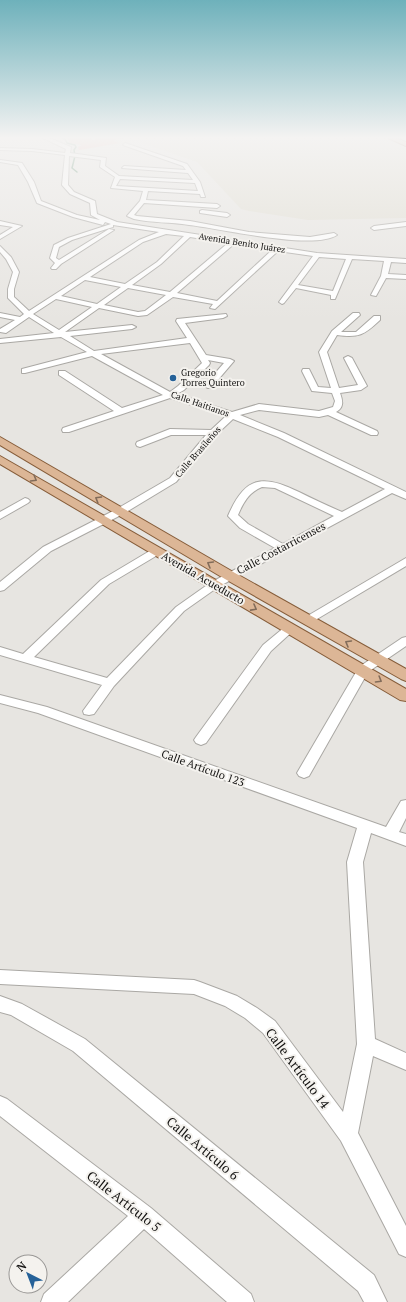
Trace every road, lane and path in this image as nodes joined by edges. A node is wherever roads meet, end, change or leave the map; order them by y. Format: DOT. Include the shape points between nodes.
graph roads {
  1 [pos="38,199"];
  2 [pos="85,199"];
  3 [pos="143,201"];
  4 [pos="201,204"];
  5 [pos="217,206"];
  6 [pos="161,208"];
  7 [pos="189,211"];
  8 [pos="227,215"];
  9 [pos="0,223"];
  10 [pos="118,224"];
  11 [pos="406,224"];
  12 [pos="374,228"];
  13 [pos="166,232"];
  14 [pos="249,234"];
  15 [pos="189,235"];
  16 [pos="334,235"];
  17 [pos="1,237"];
  18 [pos="235,242"];
  19 [pos="0,248"];
  20 [pos="276,249"];
  21 [pos="317,255"];
  22 [pos="349,258"];
  23 [pos="388,260"];
  24 [pos="11,261"];
  25 [pos="406,261"];
  26 [pos="3,262"];
  27 [pos="59,263"];
  28 [pos="54,268"];
  29 [pos="384,276"];
  30 [pos="406,277"];
  31 [pos="84,278"];
  32 [pos="127,286"];
  33 [pos="294,286"];
  34 [pos="172,294"];
  35 [pos="374,295"];
  36 [pos="54,297"];
  37 [pos="282,302"];
  38 [pos="219,303"];
  39 [pos="98,306"];
  40 [pos="205,313"];
  41 [pos="28,314"];
  42 [pos="0,315"];
  43 [pos="356,315"];
  44 [pos="223,316"];
  45 [pos="377,318"];
  46 [pos="20,319"];
  47 [pos="132,327"];
  48 [pos="3,331"];
  49 [pos="335,333"];
  50 [pos="61,334"];
  51 [pos="192,340"];
  52 [pos="0,341"];
  53 [pos="93,353"];
  54 [pos="203,356"];
  55 [pos="348,358"];
  56 [pos="25,371"];
  57 [pos="306,371"];
  58 [pos="62,373"];
  59 [pos="208,386"];
  60 [pos="335,390"];
  61 [pos="170,395"];
  62 [pos="120,412"];
  63 [pos="329,412"];
  64 [pos="232,415"];
  65 [pos="66,430"];
  66 [pos="213,433"];
  67 [pos="374,433"];
  68 [pos="0,440"];
  69 [pos="140,444"];
  70 [pos="0,459"];
  71 [pos="391,490"];
  72 [pos="406,496"];
  73 [pos="25,501"];
  74 [pos="119,512"];
  75 [pos="0,516"];
  76 [pos="341,516"];
  77 [pos="103,519"];
  78 [pos="282,548"];
  79 [pos="156,551"];
  80 [pos="406,561"];
  81 [pos="230,576"];
  82 [pos="214,585"];
  83 [pos="0,588"];
  84 [pos="308,620"];
  85 [pos="290,628"];
  86 [pos="406,641"];
  87 [pos="0,650"];
  88 [pos="25,659"];
  89 [pos="378,660"];
  90 [pos="363,670"];
  91 [pos="406,676"];
  92 [pos="110,683"];
  93 [pos="406,696"];
  94 [pos="0,699"];
  95 [pos="89,711"];
  96 [pos="201,740"];
  97 [pos="304,773"];
  98 [pos="406,805"];
  99 [pos="366,827"];
  100 [pos="390,834"];
  101 [pos="406,840"];
  102 [pos="0,977"];
  103 [pos="8,1007"];
  104 [pos="366,1044"];
  105 [pos="406,1062"];
  106 [pos="0,1105"];
  107 [pos="348,1134"];
  108 [pos="144,1215"];
  109 [pos="406,1247"];
  110 [pos="52,1302"];
  111 [pos="243,1302"];
  112 [pos="376,1302"];
  1 -- 10 [label="street" via="39,202 75,216"];
  2 -- 10 [label="street, Avenida Benito Juárez" via="92,202 94,215"];
  3 -- 4 [label="street"];
  3 -- 14 [label="street" via="130,216 190,223"];
  4 -- 5 [label="street"];
  4 -- 8 [label="street" via="196,212"];
  6 -- 7 [label="street"];
  9 -- 17 [label="street" via="19,226"];
  10 -- 13 [label="street, Avenida Benito Juárez"];
  10 -- 27 [label="street"];
  10 -- 27 [label="street" via="56,246 53,258"];
  11 -- 12 [label="street"];
  13 -- 15 [label="street, Avenida Benito Juárez"];
  13 -- 31 [label="street" via="141,241"];
  14 -- 16 [label="street" via="310,239"];
  14 -- 18 [label="street"];
  15 -- 18 [label="street, Avenida Benito Juárez"];
  15 -- 32 [label="street" via="159,263"];
  18 -- 20 [label="street, Avenida Benito Juárez"];
  18 -- 34 [label="street"];
  19 -- 24 [label="street"];
  20 -- 21 [label="street, Avenida Benito Juárez"];
  20 -- 38 [label="street"];
  21 -- 22 [label="street, Avenida Benito Juárez"];
  21 -- 33 [label="street"];
  22 -- 23 [label="street, Avenida Benito Juárez"];
  22 -- 33 [label="street" via="334,295"];
  23 -- 25 [label="street, Avenida Benito Juárez"];
  23 -- 29 [label="street"];
  24 -- 26 [label="street"];
  24 -- 41 [label="street, Calle Haitianos" via="16,272 8,290 12,298"];
  27 -- 28 [label="street"];
  29 -- 30 [label="street"];
  29 -- 35 [label="street"];
  31 -- 32 [label="street"];
  31 -- 36 [label="street"];
  32 -- 34 [label="street"];
  32 -- 39 [label="street"];
  33 -- 37 [label="street"];
  34 -- 38 [label="street"];
  34 -- 39 [label="street" via="143,314"];
  36 -- 39 [label="street"];
  36 -- 41 [label="street"];
  38 -- 40 [label="street"];
  39 -- 50 [label="street"];
  41 -- 46 [label="street"];
  41 -- 50 [label="street, Calle Haitianos"];
  42 -- 46 [label="street"];
  43 -- 49 [label="street"];
  44 -- 51 [label="street" via="180,321"];
  45 -- 49 [label="street" via="361,334 355,336"];
  46 -- 48 [label="street"];
  47 -- 50 [label="street"];
  49 -- 60 [label="street" via="323,352"];
  50 -- 52 [label="street"];
  50 -- 53 [label="street, Calle Haitianos"];
  51 -- 53 [label="street"];
  51 -- 54 [label="street"];
  53 -- 56 [label="street"];
  53 -- 61 [label="street, Calle Haitianos"];
  54 -- 59 [label="street" via="230,361"];
  54 -- 61 [label="street" via="206,363 181,388"];
  55 -- 60 [label="street" via="363,386 359,389"];
  57 -- 60 [label="street" via="315,389"];
  58 -- 62 [label="street"];
  60 -- 63 [label="street" via="339,401 337,408"];
  61 -- 62 [label="street"];
  61 -- 64 [label="street, Calle Haitianos"];
  62 -- 65 [label="street"];
  63 -- 64 [label="street, Calle Brasileños" via="319,414 259,407"];
  63 -- 67 [label="street"];
  64 -- 66 [label="street, Calle Brasileños"];
  64 -- 71 [label="street, Calle Haitianos" via="280,435"];
  66 -- 69 [label="street" via="170,432"];
  66 -- 74 [label="street, Calle Brasileños" via="173,480"];
  74 -- 68 [label="main road, Avenida Acueducto, one-way"];
  70 -- 77 [label="main road, Avenida Acueducto, one-way"];
  71 -- 72 [label="street, Calle Haitianos"];
  71 -- 76 [label="street, Calle Costarricenses"];
  73 -- 75 [label="street"];
  74 -- 77 [label="street, Calle Brasileños"];
  81 -- 74 [label="main road, Avenida Acueducto, one-way"];
  76 -- 78 [label="street, Calle Costarricenses"];
  76 -- 78 [label="street" via="277,485 268,483 252,487 233,516 244,526"];
  77 -- 79 [label="main road, Avenida Acueducto"];
  77 -- 83 [label="street, Calle Brasileños" via="47,549"];
  78 -- 81 [label="street, Calle Costarricenses"];
  79 -- 82 [label="main road, Avenida Acueducto"];
  79 -- 88 [label="street" via="105,582"];
  80 -- 84 [label="street"];
  81 -- 82 [label="street, Calle Costarricenses"];
  81 -- 84 [label="main road, Avenida Acueducto"];
  82 -- 85 [label="main road, Avenida Acueducto, one-way"];
  82 -- 92 [label="street, Calle Costarricenses" via="180,609"];
  89 -- 84 [label="main road, Avenida Acueducto, one-way"];
  85 -- 90 [label="main road, Avenida Acueducto"];
  85 -- 96 [label="street" via="267,648"];
  86 -- 89 [label="street"];
  87 -- 88 [label="street"];
  88 -- 92 [label="street"];
  89 -- 90 [label="street"];
  89 -- 91 [label="main road, Avenida Acueducto"];
  90 -- 93 [label="main road, Avenida Acueducto, one-way"];
  90 -- 97 [label="street"];
  92 -- 95 [label="street, Calle Costarricenses"];
  94 -- 99 [label="street, Calle Artículo 123" via="42,710"];
  98 -- 100 [label="street"];
  99 -- 100 [label="street, Calle Artículo 123"];
  99 -- 104 [label="street" via="356,862"];
  100 -- 101 [label="street, Calle Artículo 123"];
  102 -- 107 [label="street, Calle Artículo 14" via="194,987 231,1002 269,1027"];
  103 -- 112 [label="street, Calle Artículo 6" via="79,1045 366,1283"];
  104 -- 105 [label="street"];
  104 -- 107 [label="street"];
  106 -- 108 [label="street, Calle Artículo 5"];
  107 -- 109 [label="street, Calle Artículo 14"];
  108 -- 110 [label="street"];
  108 -- 111 [label="street, Calle Artículo 5"];
}
